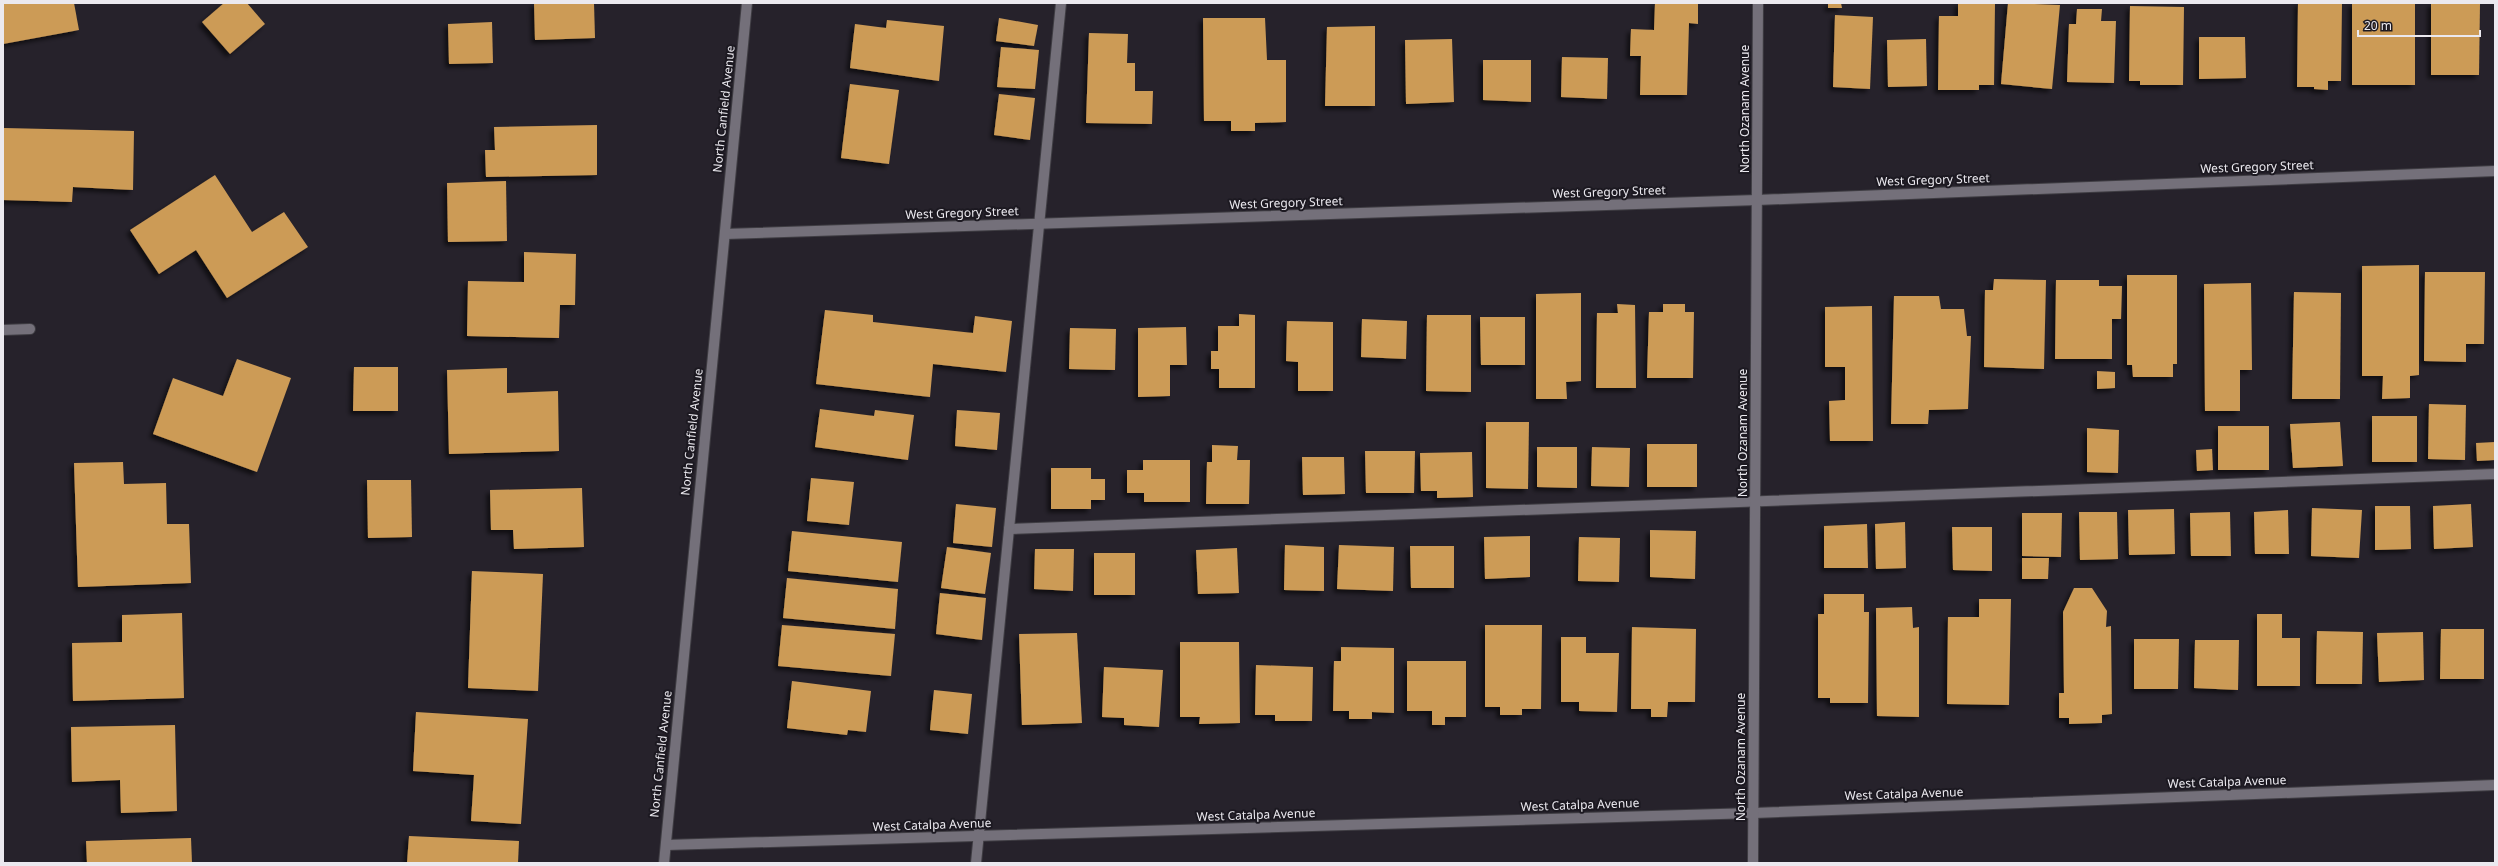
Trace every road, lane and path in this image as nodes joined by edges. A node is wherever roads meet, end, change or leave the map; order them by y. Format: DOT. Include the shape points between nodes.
graph roads {
  1 [pos="747,3"];
  2 [pos="1061,3"];
  3 [pos="1758,3"];
  4 [pos="2495,171"];
  5 [pos="1757,200"];
  6 [pos="1039,224"];
  7 [pos="725,234"];
  8 [pos="30,329"];
  9 [pos="3,330"];
  10 [pos="2495,474"];
  11 [pos="1756,502"];
  12 [pos="1009,528"];
  13 [pos="2495,785"];
  14 [pos="1754,813"];
  15 [pos="979,836"];
  16 [pos="666,845"];
  17 [pos="664,863"];
  18 [pos="976,863"];
  19 [pos="1754,863"];
  1 -- 7 [label="street, North Canfield Avenue"];
  2 -- 6 [label="street"];
  3 -- 5 [label="street, North Ozanam Avenue"];
  4 -- 5 [label="street, West Gregory Street"];
  5 -- 6 [label="street, West Gregory Street"];
  5 -- 11 [label="street, North Ozanam Avenue"];
  6 -- 7 [label="street, West Gregory Street"];
  6 -- 12 [label="street"];
  7 -- 16 [label="street, North Canfield Avenue"];
  8 -- 9 [label="street"];
  10 -- 11 [label="street"];
  11 -- 12 [label="street"];
  11 -- 14 [label="street, North Ozanam Avenue"];
  12 -- 15 [label="street"];
  13 -- 14 [label="street, West Catalpa Avenue"];
  14 -- 15 [label="street, West Catalpa Avenue"];
  14 -- 19 [label="street, North Ozanam Avenue"];
  15 -- 16 [label="street, West Catalpa Avenue"];
  15 -- 18 [label="street"];
  16 -- 17 [label="street, North Canfield Avenue"];
}
